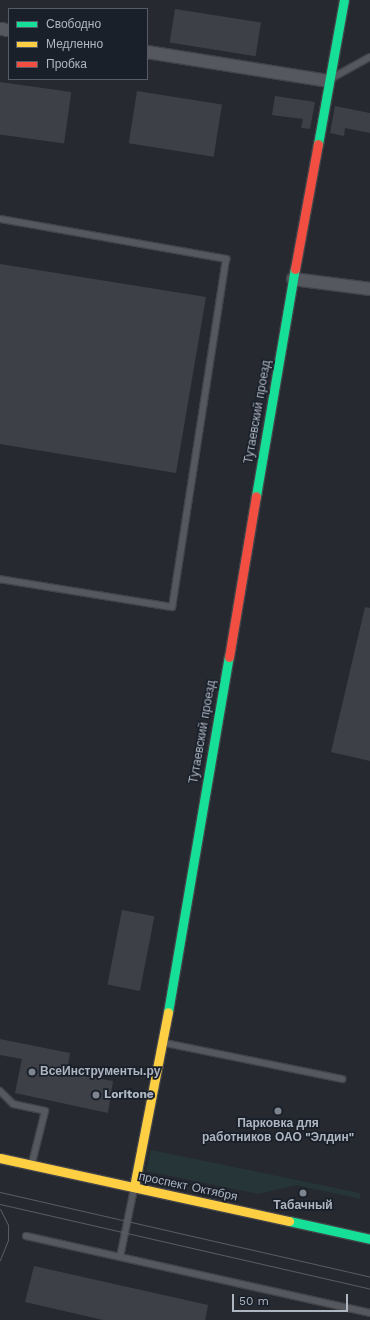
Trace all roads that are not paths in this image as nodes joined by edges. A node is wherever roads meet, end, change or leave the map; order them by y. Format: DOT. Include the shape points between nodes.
graph roads {
  1 [pos="344,0"];
  2 [pos="148,52"];
  3 [pos="370,57"];
  4 [pos="328,81"];
  5 [pos="0,219"];
  6 [pos="293,279"];
  7 [pos="370,289"];
  8 [pos="0,579"];
  9 [pos="163,1042"];
  10 [pos="342,1078"];
  11 [pos="0,1091"];
  12 [pos="0,1158"];
  13 [pos="32,1165"];
  14 [pos="134,1188"];
  15 [pos="26,1236"];
  16 [pos="370,1239"];
  17 [pos="120,1257"];
  18 [pos="370,1313"];
  1 -- 4 [label="street, Тутаевский проезд"];
  2 -- 4 [label="street"];
  3 -- 4 [label="lane"];
  4 -- 6 [label="street, Тутаевский проезд"];
  5 -- 8 [label="lane" via="226,258 172,607"];
  6 -- 7 [label="street"];
  6 -- 9 [label="street, Тутаевский проезд"];
  9 -- 10 [label="lane"];
  9 -- 14 [label="street, Тутаевский проезд"];
  11 -- 13 [label="lane" via="13,1104 45,1111"];
  12 -- 13 [label="street, проспект Октября"];
  13 -- 14 [label="street, проспект Октября"];
  14 -- 16 [label="street, проспект Октября"];
  14 -- 17 [label="lane"];
  15 -- 17 [label="lane"];
  17 -- 18 [label="lane"];
}
